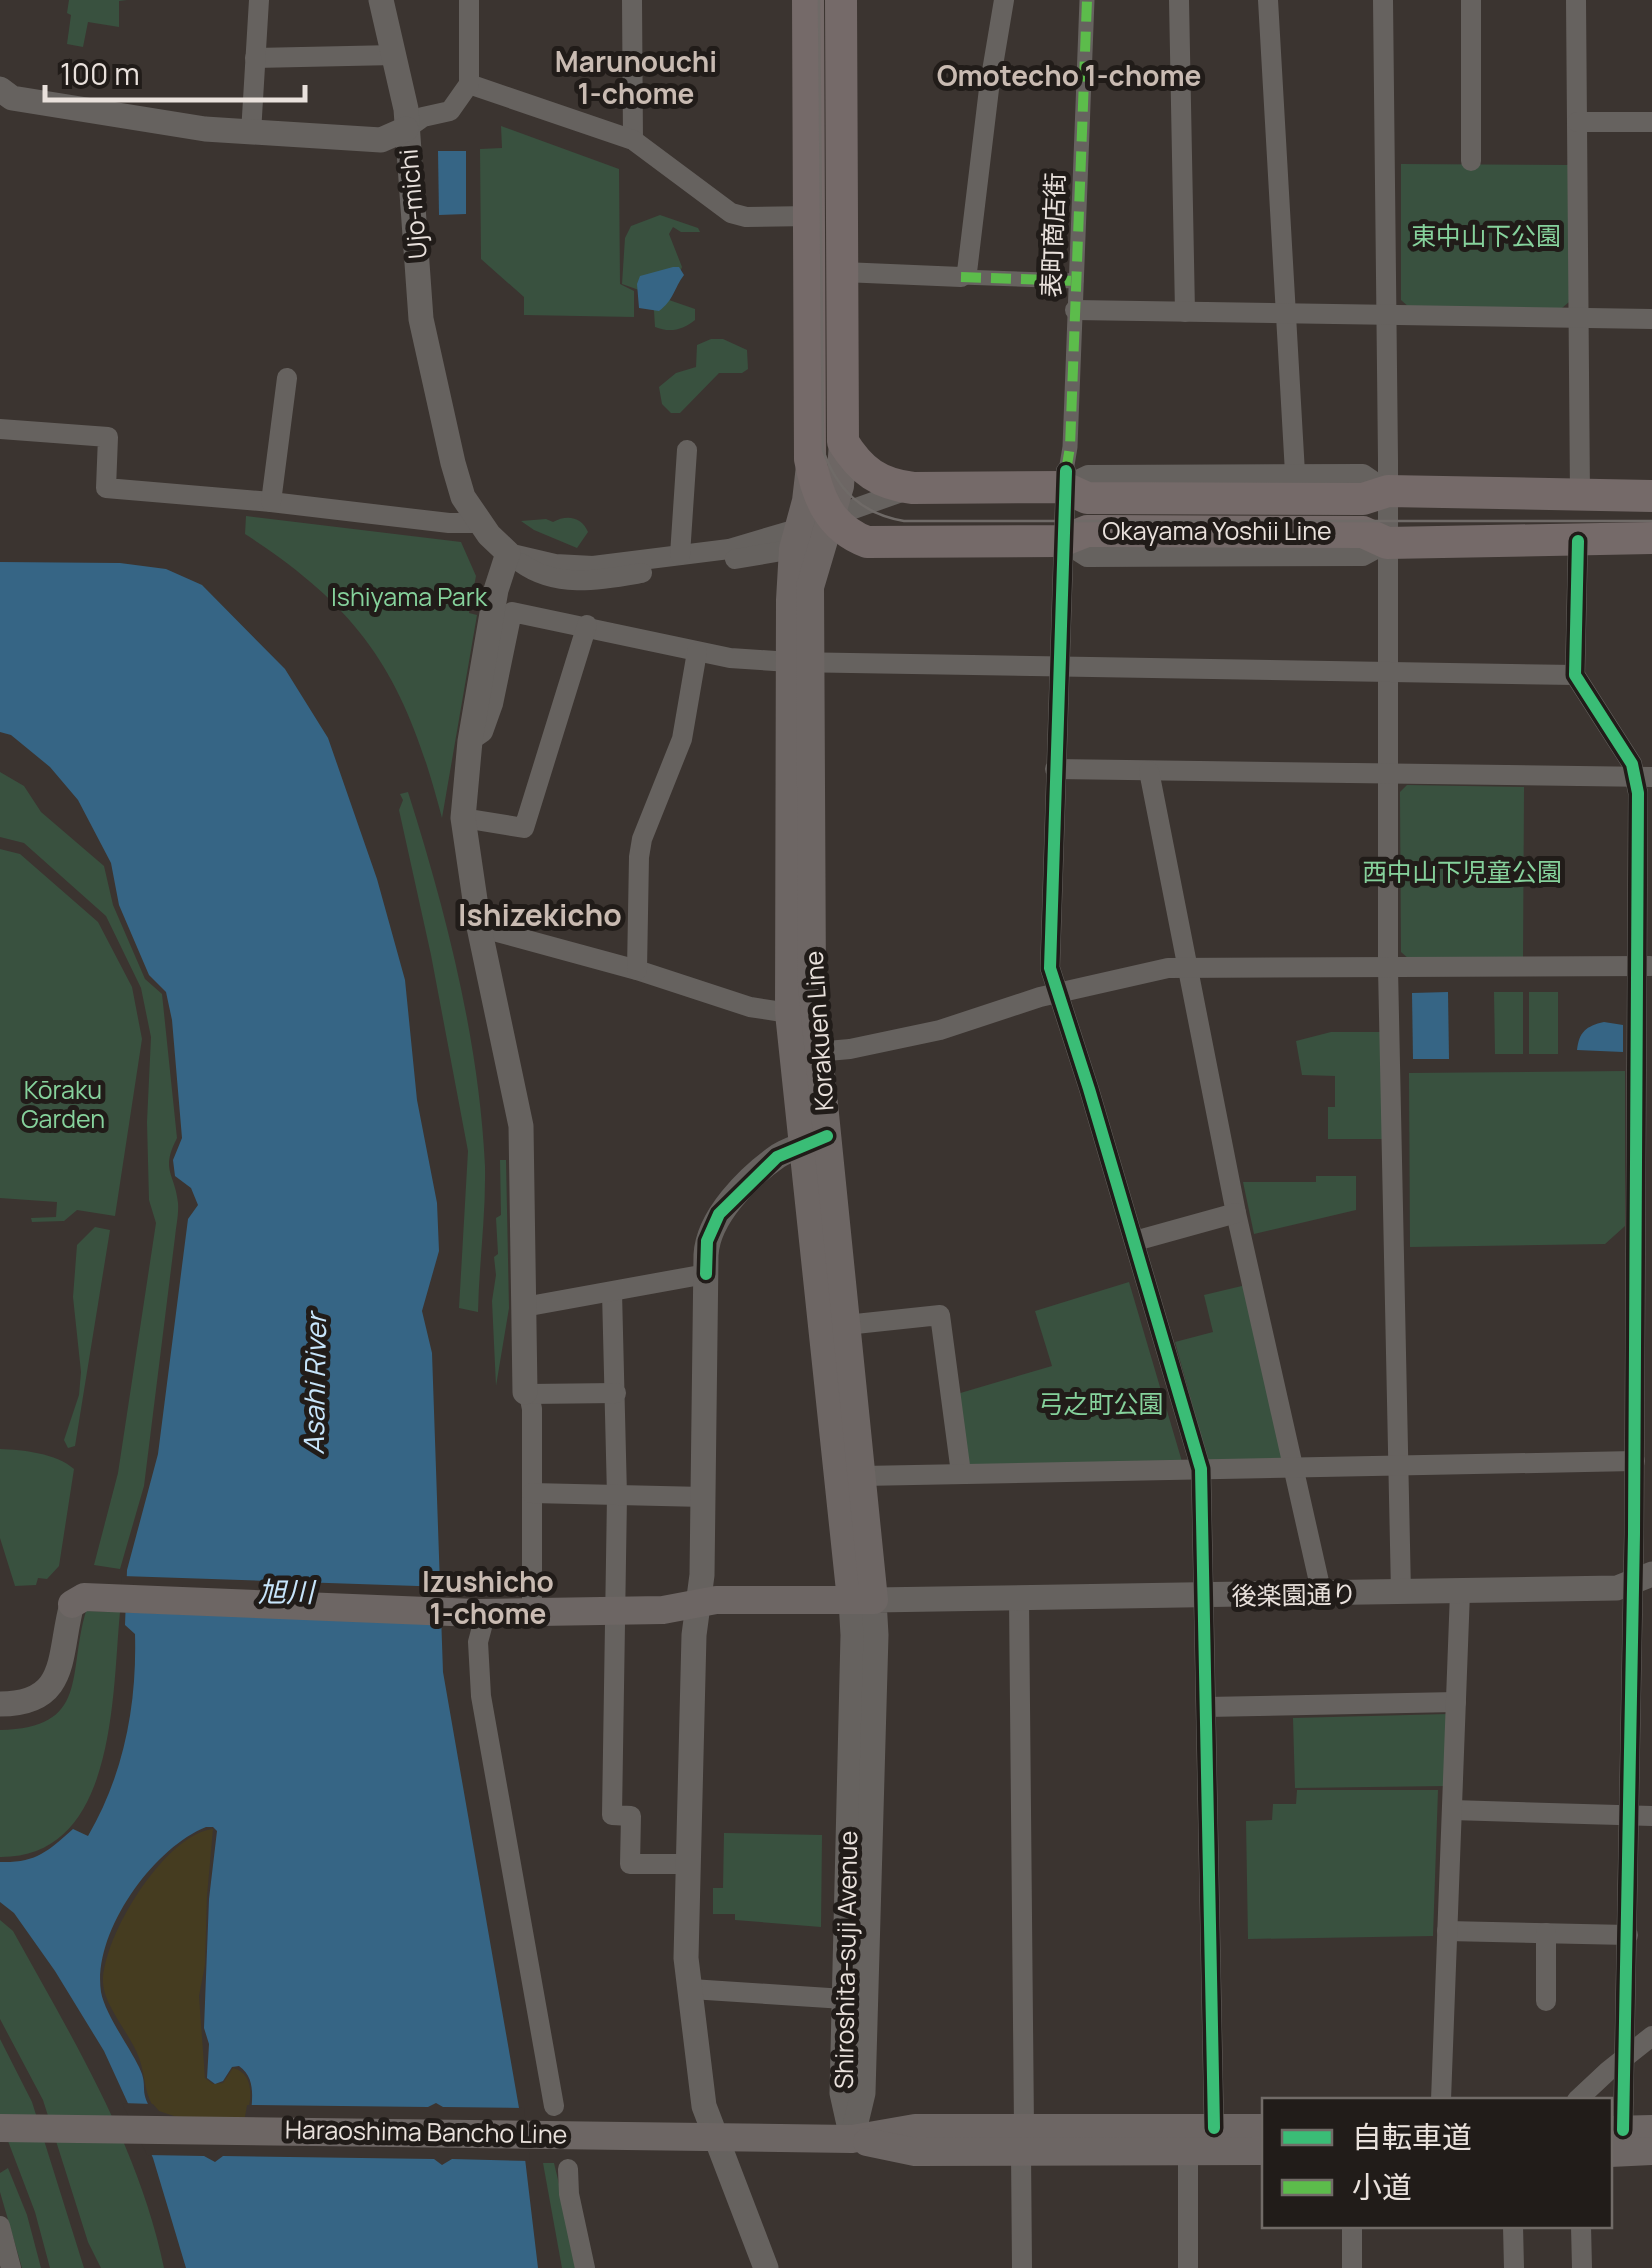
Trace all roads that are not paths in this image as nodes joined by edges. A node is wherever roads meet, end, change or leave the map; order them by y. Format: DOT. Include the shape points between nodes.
graph roads {
  1 [pos="258,0"];
  2 [pos="382,0"];
  3 [pos="469,0"];
  4 [pos="632,0"];
  5 [pos="808,0"];
  6 [pos="841,0"];
  7 [pos="1004,0"];
  8 [pos="1086,0"];
  9 [pos="1179,0"];
  10 [pos="1268,0"];
  11 [pos="1384,0"];
  12 [pos="1471,0"];
  13 [pos="1576,0"];
  14 [pos="395,55"];
  15 [pos="255,58"];
  16 [pos="469,84"];
  17 [pos="0,90"];
  18 [pos="1577,122"];
  19 [pos="1652,122"];
  20 [pos="406,129"];
  21 [pos="251,133"];
  22 [pos="633,140"];
  23 [pos="1471,161"];
  24 [pos="810,216"];
  25 [pos="843,272"];
  26 [pos="964,272"];
  27 [pos="1076,281"];
  28 [pos="1075,310"];
  29 [pos="1185,312"];
  30 [pos="1286,314"];
  31 [pos="1387,315"];
  32 [pos="1578,318"];
  33 [pos="1652,319"];
  34 [pos="287,378"];
  35 [pos="0,430"];
  36 [pos="843,442"];
  37 [pos="688,450"];
  38 [pos="1296,473"];
  39 [pos="1065,479"];
  40 [pos="914,488"];
  41 [pos="1388,491"];
  42 [pos="1580,495"];
  43 [pos="1652,496"];
  44 [pos="271,502"];
  45 [pos="480,523"];
  46 [pos="803,535"];
  47 [pos="1652,538"];
  48 [pos="1062,541"];
  49 [pos="1578,541"];
  50 [pos="1387,543"];
  51 [pos="508,553"];
  52 [pos="680,555"];
  53 [pos="737,559"];
  54 [pos="800,594"];
  55 [pos="587,626"];
  56 [pos="697,652"];
  57 [pos="799,662"];
  58 [pos="1058,669"];
  59 [pos="1387,671"];
  60 [pos="1575,676"];
  61 [pos="470,741"];
  62 [pos="1055,769"];
  63 [pos="1149,771"];
  64 [pos="1388,776"];
  65 [pos="1644,777"];
  66 [pos="463,818"];
  67 [pos="479,927"];
  68 [pos="1646,966"];
  69 [pos="1187,968"];
  70 [pos="1388,968"];
  71 [pos="637,970"];
  72 [pos="1058,993"];
  73 [pos="802,1015"];
  74 [pos="806,1053"];
  75 [pos="815,1140"];
  76 [pos="1236,1213"];
  77 [pos="1135,1241"];
  78 [pos="1644,1241"];
  79 [pos="706,1274"];
  80 [pos="612,1292"];
  81 [pos="524,1307"];
  82 [pos="846,1325"];
  83 [pos="527,1393"];
  84 [pos="616,1393"];
  85 [pos="1635,1461"];
  86 [pos="1294,1466"];
  87 [pos="1400,1466"];
  88 [pos="1201,1469"];
  89 [pos="961,1473"];
  90 [pos="862,1476"];
  91 [pos="532,1493"];
  92 [pos="617,1496"];
  93 [pos="704,1497"];
  94 [pos="1642,1578"];
  95 [pos="1460,1592"];
  96 [pos="1401,1593"];
  97 [pos="1322,1595"];
  98 [pos="1202,1596"];
  99 [pos="1019,1598"];
  100 [pos="862,1600"];
  101 [pos="81,1601"];
  102 [pos="698,1603"];
  103 [pos="616,1610"];
  104 [pos="532,1612"];
  105 [pos="481,1613"];
  106 [pos="1456,1702"];
  107 [pos="0,1704"];
  108 [pos="1206,1706"];
  109 [pos="1452,1810"];
  110 [pos="1630,1815"];
  111 [pos="1652,1816"];
  112 [pos="687,1864"];
  113 [pos="1447,1931"];
  114 [pos="1546,1933"];
  115 [pos="1628,1935"];
  116 [pos="691,1988"];
  117 [pos="844,1999"];
  118 [pos="1546,2001"];
  119 [pos="1652,2036"];
  120 [pos="1626,2057"];
  121 [pos="1441,2098"];
  122 [pos="1579,2098"];
  123 [pos="556,2120"];
  124 [pos="0,2128"];
  125 [pos="1214,2128"];
  126 [pos="1262,2128"];
  127 [pos="1652,2129"];
  128 [pos="1614,2137"];
  129 [pos="715,2138"];
  130 [pos="852,2139"];
  131 [pos="1023,2140"];
  132 [pos="1188,2151"];
  133 [pos="1262,2151"];
  134 [pos="1652,2151"];
  135 [pos="568,2169"];
  136 [pos="0,2226"];
  137 [pos="1352,2228"];
  138 [pos="1513,2228"];
  139 [pos="1581,2228"];
  140 [pos="11,2268"];
  141 [pos="586,2268"];
  142 [pos="766,2268"];
  143 [pos="1022,2268"];
  144 [pos="1188,2268"];
  145 [pos="1352,2268"];
  146 [pos="1514,2268"];
  147 [pos="1582,2268"];
  1 -- 15 [label="street"];
  2 -- 14 [label="street"];
  3 -- 16 [label="street"];
  4 -- 22 [label="street"];
  5 -- 24 [label="main road"];
  6 -- 25 [label="main road"];
  7 -- 26 [label="street"];
  8 -- 27 [label="street, 表町商店街"];
  9 -- 29 [label="street"];
  10 -- 30 [label="street"];
  11 -- 31 [label="street"];
  12 -- 23 [label="street"];
  13 -- 18 [label="street"];
  14 -- 15 [label="street"];
  14 -- 20 [label="street"];
  15 -- 21 [label="street"];
  16 -- 20 [label="street" via="450,111"];
  16 -- 22 [label="street"];
  17 -- 21 [label="street, Ujo-michi" via="28,101"];
  18 -- 19 [label="street"];
  18 -- 32 [label="street"];
  20 -- 21 [label="street, Ujo-michi" via="381,140"];
  20 -- 45 [label="street, Ujo-michi" via="422,319 462,497"];
  22 -- 24 [label="street" via="731,214"];
  24 -- 46 [label="main road" via="815,486"];
  25 -- 26 [label="street"];
  25 -- 36 [label="main road"];
  26 -- 27 [label="street"];
  27 -- 28 [label="street, 表町商店街"];
  28 -- 29 [label="street"];
  28 -- 39 [label="street, 表町商店街"];
  29 -- 30 [label="street"];
  30 -- 31 [label="street"];
  30 -- 38 [label="street"];
  31 -- 32 [label="street"];
  31 -- 41 [label="street"];
  32 -- 33 [label="street"];
  32 -- 42 [label="street"];
  34 -- 44 [label="street"];
  35 -- 44 [label="street" via="108,437 106,488"];
  36 -- 40 [label="main road, Okayama Yoshii Line" via="876,478"];
  36 -- 46 [label="main road, Korakuen Line" via="840,486"];
  37 -- 52 [label="street"];
  38 -- 39 [label="street"];
  38 -- 41 [label="street" via="1363,474"];
  39 -- 40 [label="main road, Okayama Yoshii Line"];
  39 -- 41 [label="main road, Okayama Yoshii Line" via="1088,498 1363,498"];
  39 -- 48 [label="street"];
  40 -- 46 [label="street, Ujo-michi"];
  41 -- 42 [label="main road, Okayama Yoshii Line"];
  41 -- 50 [label="street"];
  42 -- 43 [label="main road, Okayama Yoshii Line"];
  44 -- 45 [label="street"];
  45 -- 51 [label="street, Ujo-michi"];
  46 -- 48 [label="main road, Okayama Yoshii Line" via="841,529 867,542"];
  46 -- 52 [label="street, Ujo-michi"];
  46 -- 53 [label="street, Ujo-michi"];
  46 -- 54 [label="main road, Korakuen Line"];
  47 -- 49 [label="main road, Okayama Yoshii Line"];
  48 -- 50 [label="main road, Okayama Yoshii Line" via="1087,531 1363,532"];
  48 -- 58 [label="street"];
  49 -- 50 [label="main road, Okayama Yoshii Line"];
  49 -- 60 [label="street"];
  50 -- 59 [label="street"];
  51 -- 52 [label="street, Ujo-michi" via="567,566"];
  51 -- 53 [label="street, Ujo-michi" via="532,571 566,581"];
  51 -- 61 [label="street"];
  53 -- 54 [label="street" via="757,562"];
  54 -- 57 [label="main road, Korakuen Line"];
  55 -- 56 [label="street"];
  55 -- 61 [label="street" via="512,612 493,704 483,732"];
  55 -- 66 [label="street" via="524,828"];
  56 -- 57 [label="street"];
  56 -- 71 [label="street" via="682,739 642,839"];
  57 -- 58 [label="street"];
  57 -- 73 [label="main road, Korakuen Line"];
  58 -- 59 [label="street"];
  58 -- 62 [label="street"];
  59 -- 60 [label="street"];
  59 -- 64 [label="street"];
  60 -- 65 [label="street"];
  61 -- 66 [label="street"];
  62 -- 63 [label="street"];
  62 -- 72 [label="street" via="1050,968"];
  63 -- 64 [label="street"];
  63 -- 69 [label="street"];
  64 -- 65 [label="street"];
  64 -- 70 [label="street"];
  65 -- 68 [label="street"];
  66 -- 67 [label="street"];
  67 -- 71 [label="street"];
  67 -- 81 [label="street" via="521,1126"];
  68 -- 70 [label="street"];
  68 -- 78 [label="street"];
  69 -- 70 [label="street"];
  69 -- 72 [label="street"];
  69 -- 76 [label="street"];
  70 -- 87 [label="street"];
  71 -- 73 [label="street" via="750,1007"];
  72 -- 74 [label="street" via="940,1030"];
  72 -- 77 [label="street"];
  73 -- 74 [label="main road, Korakuen Line"];
  74 -- 75 [label="main road, Korakuen Line"];
  75 -- 79 [label="street" via="777,1157 719,1214 706,1241"];
  75 -- 82 [label="main road, Korakuen Line"];
  75 -- 100 [label="main road, Korakuen Line"];
  76 -- 77 [label="street"];
  76 -- 86 [label="street"];
  77 -- 88 [label="street"];
  78 -- 85 [label="street"];
  79 -- 80 [label="street"];
  79 -- 93 [label="street"];
  80 -- 81 [label="street"];
  80 -- 84 [label="street"];
  81 -- 83 [label="street"];
  82 -- 89 [label="street" via="940,1315"];
  82 -- 90 [label="main road, Korakuen Line"];
  83 -- 84 [label="street"];
  83 -- 91 [label="street"];
  84 -- 92 [label="street"];
  85 -- 87 [label="street"];
  85 -- 94 [label="street"];
  86 -- 87 [label="street"];
  86 -- 88 [label="street"];
  86 -- 97 [label="street"];
  87 -- 96 [label="street"];
  88 -- 89 [label="street"];
  88 -- 98 [label="street"];
  89 -- 90 [label="street"];
  90 -- 100 [label="main road, Korakuen Line"];
  91 -- 92 [label="street"];
  91 -- 104 [label="street"];
  92 -- 93 [label="street"];
  92 -- 103 [label="street"];
  93 -- 102 [label="street"];
  94 -- 95 [label="street, 後楽園通り" via="1617,1588"];
  94 -- 110 [label="street"];
  95 -- 96 [label="street, 後楽園通り"];
  95 -- 106 [label="street"];
  96 -- 97 [label="street, 後楽園通り"];
  97 -- 98 [label="street, 後楽園通り"];
  98 -- 99 [label="street, 後楽園通り"];
  98 -- 108 [label="street"];
  99 -- 100 [label="street, 後楽園通り"];
  99 -- 131 [label="street"];
  100 -- 102 [label="main road"];
  100 -- 117 [label="street, Shiroshita-suji Avenue" via="853,1635"];
  100 -- 130 [label="street, Shiroshita-suji Avenue" via="876,1635 864,2075"];
  101 -- 105 [label="main road"];
  101 -- 107 [label="street" via="50,1686 27,1702"];
  102 -- 103 [label="main road"];
  102 -- 112 [label="street"];
  103 -- 104 [label="main road"];
  103 -- 112 [label="street" via="612,1815 631,1816 630,1864"];
  104 -- 105 [label="main road"];
  105 -- 123 [label="street" via="481,1696"];
  106 -- 108 [label="street"];
  106 -- 109 [label="street"];
  108 -- 125 [label="street"];
  109 -- 110 [label="street"];
  109 -- 113 [label="street"];
  110 -- 111 [label="street"];
  110 -- 115 [label="street"];
  112 -- 116 [label="street"];
  113 -- 114 [label="street"];
  113 -- 121 [label="street"];
  114 -- 115 [label="street"];
  114 -- 118 [label="street"];
  115 -- 120 [label="street"];
  116 -- 117 [label="street"];
  116 -- 129 [label="street" via="704,2106"];
  117 -- 130 [label="street, Shiroshita-suji Avenue" via="842,2093"];
  119 -- 120 [label="street"];
  120 -- 122 [label="street"];
  120 -- 128 [label="street"];
  123 -- 124 [label="main road, Haraoshima Bancho Line"];
  123 -- 129 [label="main road, Haraoshima Bancho Line"];
  125 -- 126 [label="main road, Haraoshima Bancho Line"];
  125 -- 131 [label="main road, Haraoshima Bancho Line"];
  127 -- 128 [label="main road"];
  128 -- 134 [label="main road"];
  129 -- 130 [label="main road, Haraoshima Bancho Line"];
  129 -- 142 [label="street"];
  130 -- 131 [label="main road, Haraoshima Bancho Line" via="915,2152"];
  131 -- 132 [label="main road, Haraoshima Bancho Line"];
  131 -- 143 [label="street"];
  132 -- 133 [label="main road, Haraoshima Bancho Line"];
  132 -- 144 [label="street"];
  135 -- 141 [label="street"];
  136 -- 140 [label="street"];
  137 -- 145 [label="street"];
  138 -- 146 [label="street"];
  139 -- 147 [label="street"];
}
